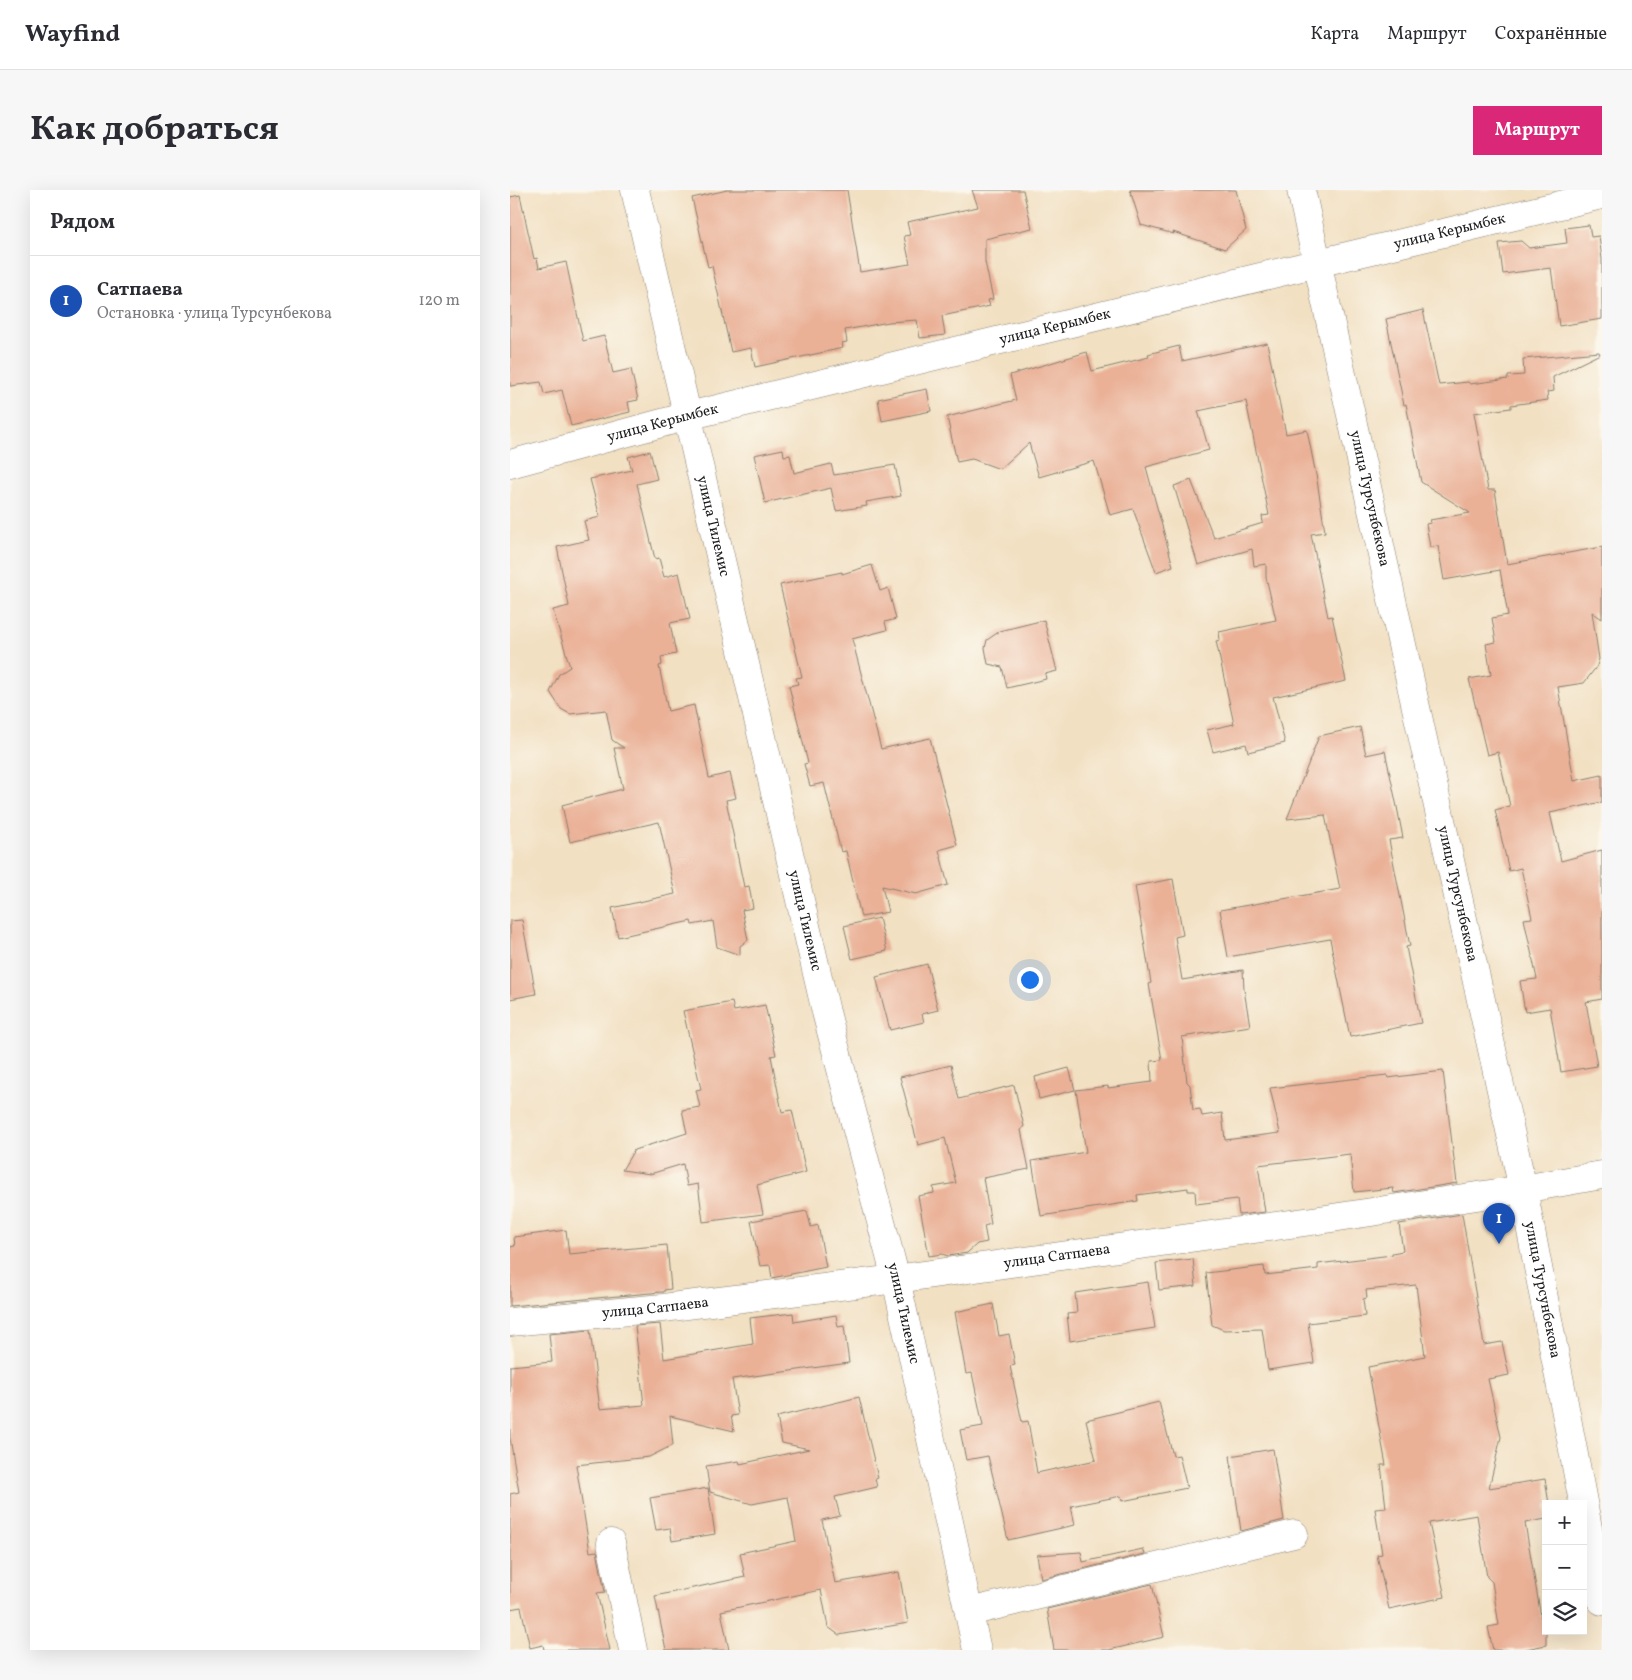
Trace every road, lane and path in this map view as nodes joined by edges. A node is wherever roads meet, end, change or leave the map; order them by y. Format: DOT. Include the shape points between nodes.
graph roads {
  1 [pos="634,190"];
  2 [pos="1301,190"];
  3 [pos="1602,196"];
  4 [pos="1318,263"];
  5 [pos="688,416"];
  6 [pos="510,464"];
  7 [pos="1602,1175"];
  8 [pos="1523,1189"];
  9 [pos="896,1279"];
  10 [pos="510,1322"];
  11 [pos="1294,1534"];
  12 [pos="611,1543"];
  13 [pos="1602,1601"];
  14 [pos="969,1612"];
  15 [pos="633,1650"];
  16 [pos="977,1650"];
  1 -- 5 [label="street, улица Тилемис"];
  2 -- 4 [label="street, улица Турсунбекова"];
  3 -- 4 [label="street, улица Керымбек"];
  4 -- 5 [label="street, улица Керымбек"];
  4 -- 8 [label="street, улица Турсунбекова"];
  5 -- 6 [label="street, улица Керымбек"];
  5 -- 9 [label="street, улица Тилемис" via="826,1012"];
  7 -- 8 [label="street, улица Сатпаева"];
  8 -- 9 [label="street, улица Сатпаева"];
  8 -- 13 [label="street, улица Турсунбекова"];
  9 -- 10 [label="street, улица Сатпаева" via="663,1308"];
  9 -- 14 [label="street, улица Тилемис"];
  11 -- 14 [label="street"];
  12 -- 15 [label="street"];
  14 -- 16 [label="street, улица Тилемис"];
}
